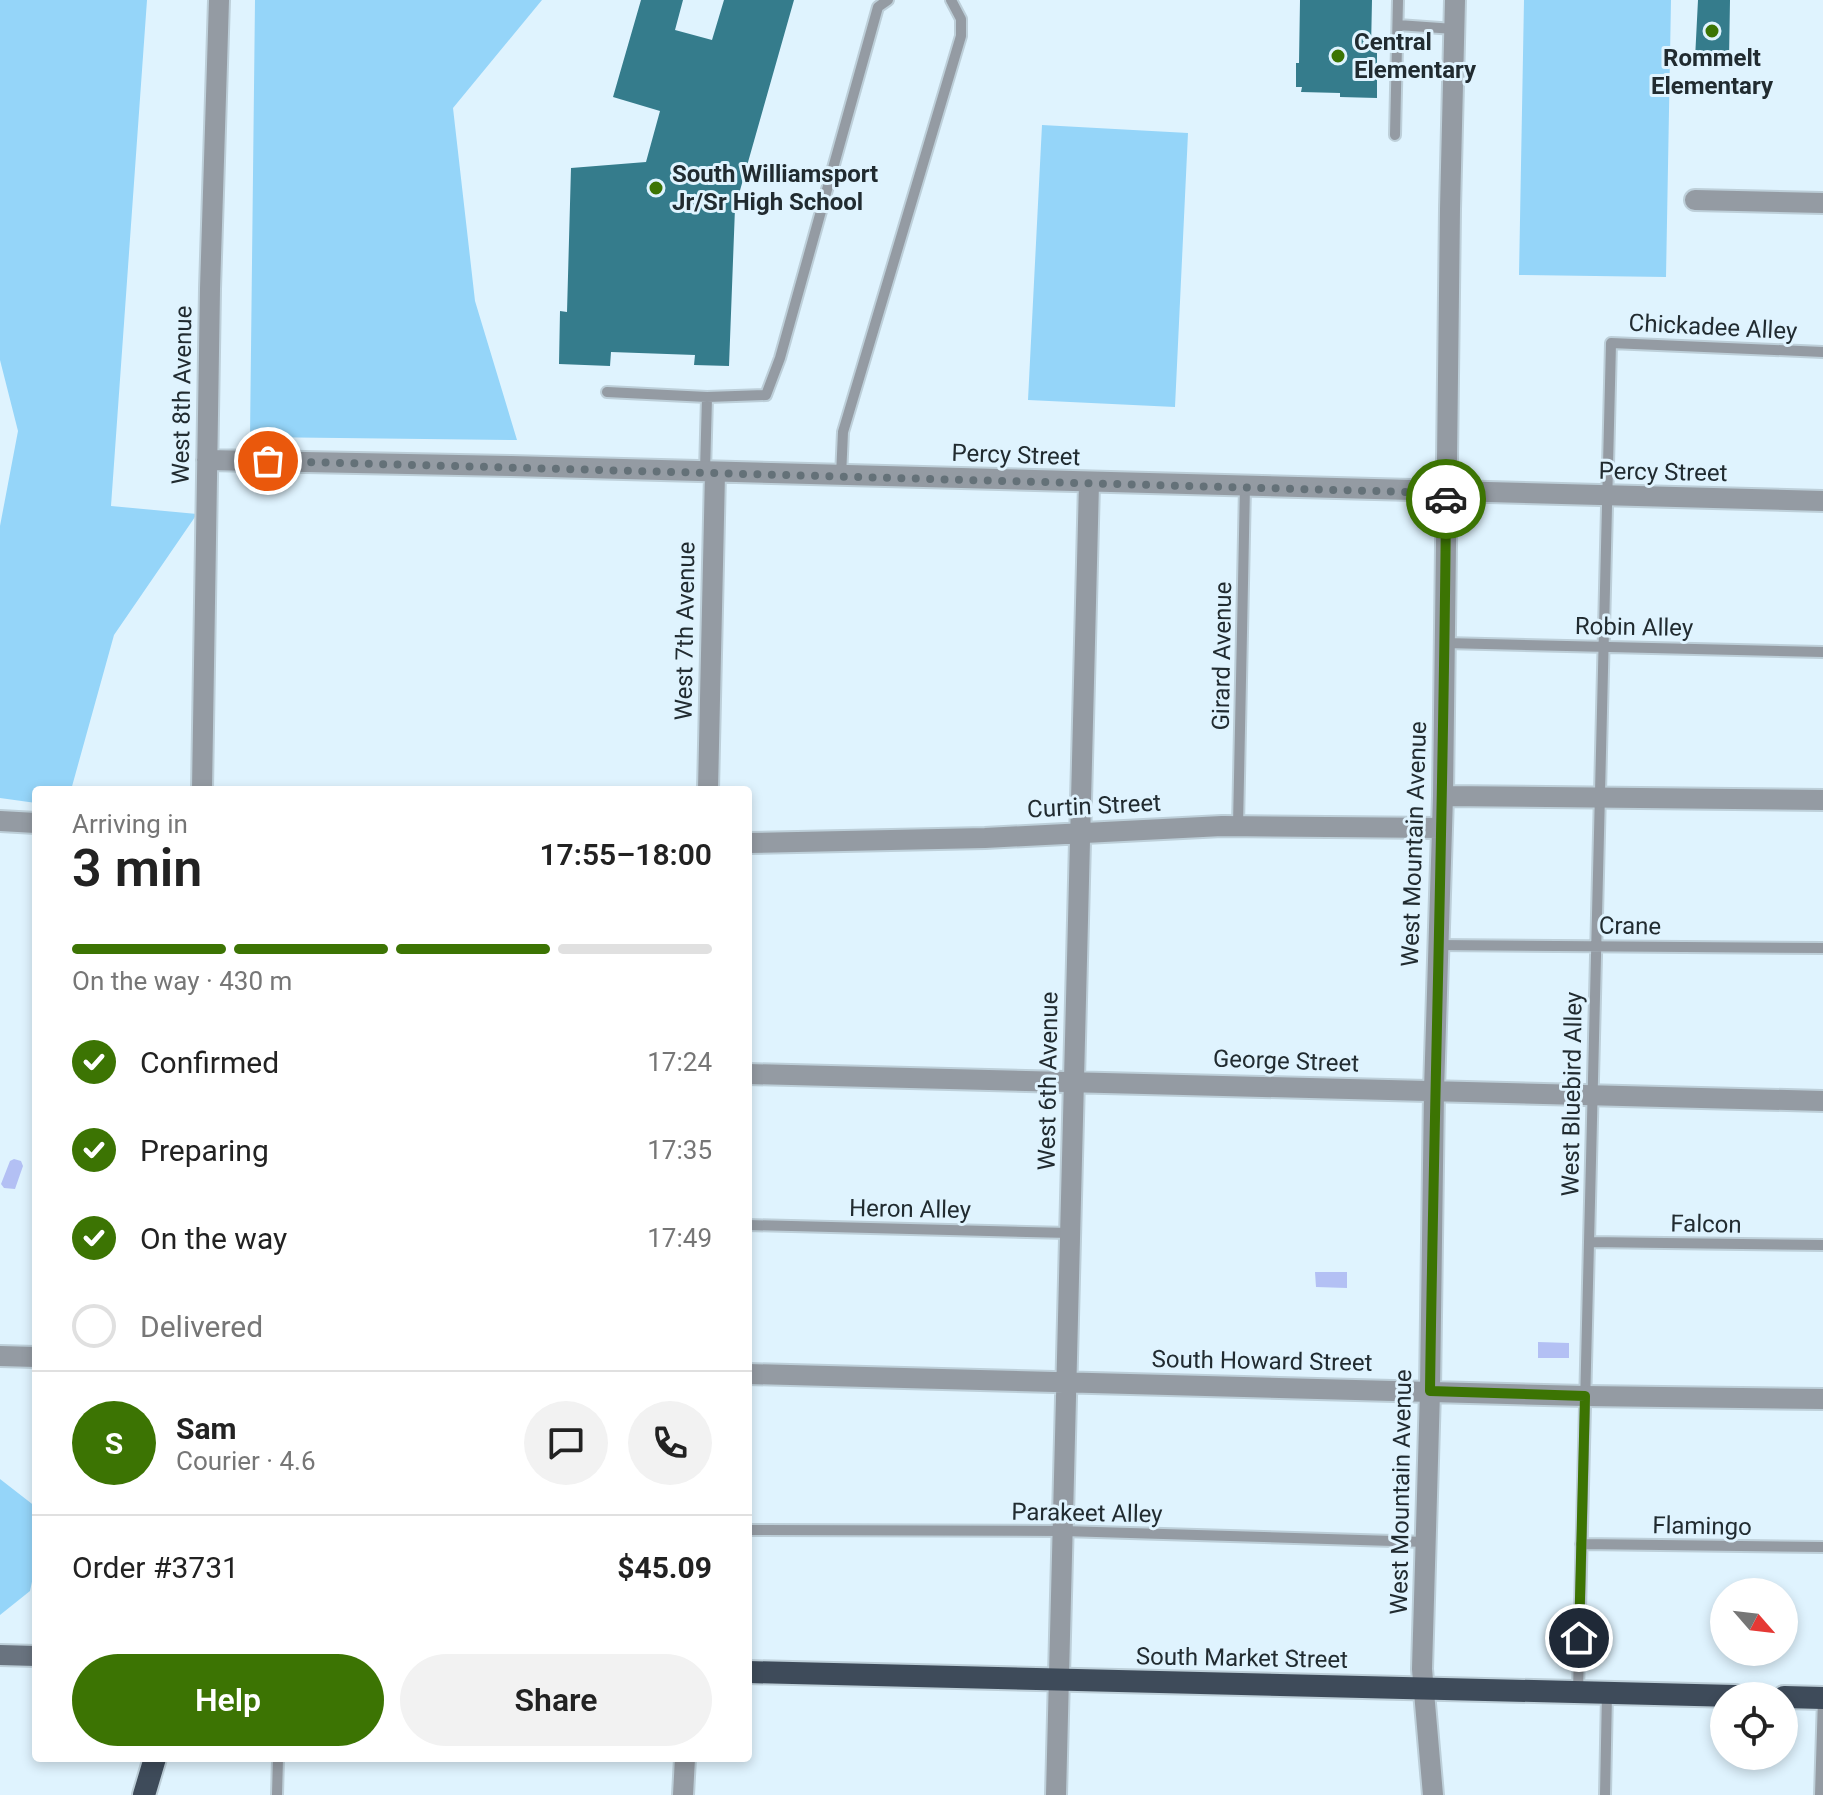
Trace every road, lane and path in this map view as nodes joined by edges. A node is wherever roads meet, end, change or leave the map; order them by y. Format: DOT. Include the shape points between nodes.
graph roads {
  1 [pos="219,0"];
  2 [pos="888,0"];
  3 [pos="951,0"];
  4 [pos="1398,0"];
  5 [pos="1455,0"];
  6 [pos="1398,25"];
  7 [pos="1454,29"];
  8 [pos="1395,135"];
  9 [pos="1695,200"];
  10 [pos="1823,203"];
  11 [pos="1823,352"];
  12 [pos="607,392"];
  13 [pos="707,397"];
  14 [pos="207,460"];
  15 [pos="710,473"];
  16 [pos="841,476"];
  17 [pos="1089,483"];
  18 [pos="1245,486"];
  19 [pos="1446,493"];
  20 [pos="1607,497"];
  21 [pos="1823,501"];
  22 [pos="1445,643"];
  23 [pos="1603,646"];
  24 [pos="1823,652"];
  25 [pos="202,786"];
  26 [pos="708,786"];
  27 [pos="1443,796"];
  28 [pos="1599,797"];
  29 [pos="1823,800"];
  30 [pos="0,821"];
  31 [pos="32,823"];
  32 [pos="1238,826"];
  33 [pos="1442,828"];
  34 [pos="1080,832"];
  35 [pos="752,843"];
  36 [pos="1437,945"];
  37 [pos="1596,946"];
  38 [pos="1823,948"];
  39 [pos="752,1074"];
  40 [pos="1074,1081"];
  41 [pos="1434,1091"];
  42 [pos="1592,1095"];
  43 [pos="1823,1101"];
  44 [pos="752,1225"];
  45 [pos="1070,1233"];
  46 [pos="1589,1242"];
  47 [pos="1823,1245"];
  48 [pos="0,1356"];
  49 [pos="32,1357"];
  50 [pos="752,1374"];
  51 [pos="1066,1382"];
  52 [pos="1430,1391"];
  53 [pos="1585,1396"];
  54 [pos="1823,1399"];
  55 [pos="752,1530"];
  56 [pos="1063,1531"];
  57 [pos="1426,1542"];
  58 [pos="1581,1544"];
  59 [pos="1823,1547"];
  60 [pos="0,1655"];
  61 [pos="32,1656"];
  62 [pos="752,1672"];
  63 [pos="1059,1680"];
  64 [pos="1424,1689"];
  65 [pos="1578,1692"];
  66 [pos="1607,1693"];
  67 [pos="1710,1695"];
  68 [pos="1798,1698"];
  69 [pos="1823,1699"];
  70 [pos="154,1762"];
  71 [pos="278,1762"];
  72 [pos="685,1762"];
  73 [pos="144,1795"];
  74 [pos="277,1795"];
  75 [pos="683,1795"];
  76 [pos="1056,1795"];
  77 [pos="1433,1795"];
  78 [pos="1605,1795"];
  79 [pos="1820,1795"];
  1 -- 14 [label="street, West 8th Avenue"];
  2 -- 13 [label="lane" via="878,7 766,395"];
  3 -- 16 [label="lane" via="961,19 961,36 843,432"];
  4 -- 6 [label="lane"];
  5 -- 7 [label="street, West Mountain Avenue"];
  6 -- 7 [label="lane"];
  6 -- 8 [label="lane"];
  7 -- 19 [label="street, West Mountain Avenue"];
  9 -- 10 [label="street"];
  11 -- 20 [label="lane, Chickadee Alley" via="1611,343"];
  12 -- 13 [label="lane"];
  13 -- 15 [label="lane"];
  14 -- 15 [label="street, Percy Street"];
  14 -- 25 [label="street, West 8th Avenue"];
  15 -- 16 [label="street, Percy Street"];
  15 -- 26 [label="street, West 7th Avenue"];
  16 -- 17 [label="street, Percy Street"];
  17 -- 18 [label="street, Percy Street"];
  17 -- 34 [label="street, West 6th Avenue"];
  18 -- 19 [label="street, Percy Street"];
  18 -- 32 [label="lane, Girard Avenue"];
  19 -- 20 [label="street, Percy Street"];
  19 -- 22 [label="street, West Mountain Avenue"];
  20 -- 21 [label="street, Percy Street"];
  20 -- 23 [label="lane, West Bluebird Alley"];
  22 -- 23 [label="lane, Robin Alley"];
  22 -- 27 [label="street, West Mountain Avenue"];
  23 -- 24 [label="lane, Robin Alley"];
  23 -- 28 [label="lane, West Bluebird Alley"];
  27 -- 28 [label="street"];
  27 -- 33 [label="street, West Mountain Avenue"];
  28 -- 29 [label="street"];
  28 -- 37 [label="lane, West Bluebird Alley"];
  30 -- 31 [label="street"];
  32 -- 33 [label="street, Curtin Street"];
  32 -- 34 [label="street, Curtin Street"];
  33 -- 36 [label="street, West Mountain Avenue"];
  34 -- 35 [label="street, Curtin Street"];
  34 -- 40 [label="street, West 6th Avenue"];
  36 -- 37 [label="lane, Crane"];
  36 -- 41 [label="street, West Mountain Avenue"];
  37 -- 38 [label="lane, Crane"];
  37 -- 42 [label="lane, West Bluebird Alley"];
  39 -- 40 [label="street, George Street"];
  40 -- 41 [label="street, George Street"];
  40 -- 45 [label="street, West 6th Avenue"];
  41 -- 42 [label="street, George Street"];
  41 -- 52 [label="street, West Mountain Avenue"];
  42 -- 43 [label="street, George Street"];
  42 -- 46 [label="lane, West Bluebird Alley"];
  44 -- 45 [label="lane, Heron Alley"];
  45 -- 51 [label="street, West 6th Avenue"];
  46 -- 47 [label="lane, Falcon"];
  46 -- 53 [label="lane, West Bluebird Alley"];
  48 -- 49 [label="street"];
  50 -- 51 [label="street, South Howard Street"];
  51 -- 52 [label="street, South Howard Street"];
  51 -- 56 [label="street, West 6th Avenue"];
  52 -- 53 [label="street, South Howard Street"];
  52 -- 57 [label="street, West Mountain Avenue"];
  53 -- 54 [label="street, South Howard Street"];
  53 -- 58 [label="lane, West Bluebird Alley"];
  55 -- 56 [label="lane, Parakeet Alley"];
  56 -- 57 [label="lane, Parakeet Alley"];
  56 -- 63 [label="street, West 6th Avenue"];
  57 -- 64 [label="street, West Mountain Avenue"];
  58 -- 59 [label="lane, Flamingo"];
  58 -- 65 [label="lane, West Bluebird Alley"];
  60 -- 61 [label="main road"];
  62 -- 63 [label="highway, South Market Street"];
  63 -- 64 [label="highway, South Market Street"];
  63 -- 76 [label="street, West 6th Avenue"];
  64 -- 65 [label="highway, South Market Street"];
  64 -- 77 [label="street, West Mountain Avenue"];
  65 -- 66 [label="highway, South Market Street"];
  66 -- 67 [label="highway, South Market Street"];
  66 -- 78 [label="lane"];
  68 -- 69 [label="highway"];
  69 -- 79 [label="lane"];
  70 -- 73 [label="highway"];
  71 -- 74 [label="lane"];
  72 -- 75 [label="street"];
}
